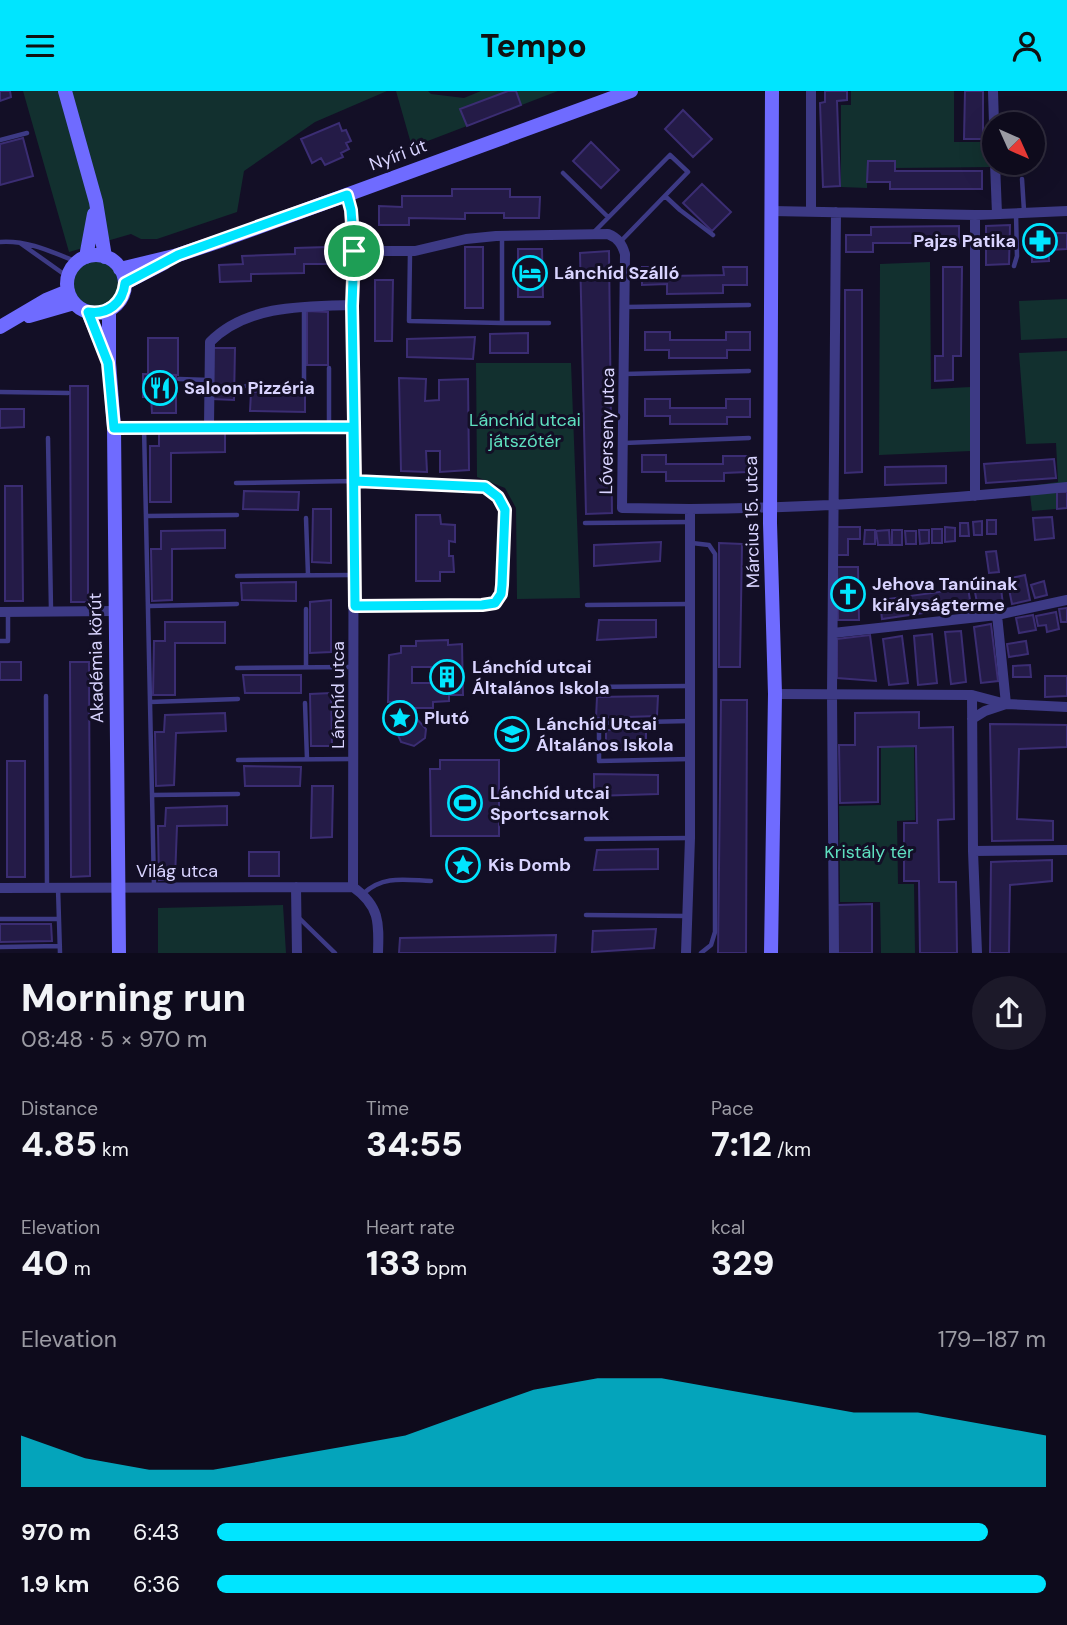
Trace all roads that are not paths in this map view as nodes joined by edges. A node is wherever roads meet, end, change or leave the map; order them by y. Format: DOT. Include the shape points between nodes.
graph roads {
  1 [pos="65,91"];
  2 [pos="631,91"];
  3 [pos="811,91"];
  4 [pos="993,91"];
  5 [pos="772,92"];
  6 [pos="994,112"];
  7 [pos="27,133"];
  8 [pos="0,140"];
  9 [pos="563,173"];
  10 [pos="995,175"];
  11 [pos="1022,179"];
  12 [pos="347,195"];
  13 [pos="665,196"];
  14 [pos="96,202"];
  15 [pos="772,211"];
  16 [pos="811,211"];
  17 [pos="1067,211"];
  18 [pos="836,212"];
  19 [pos="1020,212"];
  20 [pos="997,214"];
  21 [pos="975,215"];
  22 [pos="608,217"];
  23 [pos="591,235"];
  24 [pos="713,235"];
  25 [pos="502,236"];
  26 [pos="16,241"];
  27 [pos="620,241"];
  28 [pos="0,242"];
  29 [pos="354,251"];
  30 [pos="410,251"];
  31 [pos="105,257"];
  32 [pos="82,259"];
  33 [pos="1014,266"];
  34 [pos="122,276"];
  35 [pos="70,290"];
  36 [pos="749,305"];
  37 [pos="303,306"];
  38 [pos="352,306"];
  39 [pos="626,307"];
  40 [pos="109,309"];
  41 [pos="88,312"];
  42 [pos="502,323"];
  43 [pos="549,323"];
  44 [pos="0,327"];
  45 [pos="108,363"];
  46 [pos="329,368"];
  47 [pos="750,371"];
  48 [pos="624,374"];
  49 [pos="179,379"];
  50 [pos="209,380"];
  51 [pos="246,386"];
  52 [pos="0,392"];
  53 [pos="68,393"];
  54 [pos="209,426"];
  55 [pos="144,427"];
  56 [pos="329,427"];
  57 [pos="353,427"];
  58 [pos="114,428"];
  59 [pos="48,438"];
  60 [pos="748,438"];
  61 [pos="623,443"];
  62 [pos="355,481"];
  63 [pos="236,483"];
  64 [pos="1067,487"];
  65 [pos="975,496"];
  66 [pos="834,503"];
  67 [pos="770,508"];
  68 [pos="690,509"];
  69 [pos="237,515"];
  70 [pos="147,516"];
  71 [pos="306,517"];
  72 [pos="690,522"];
  73 [pos="585,523"];
  74 [pos="689,543"];
  75 [pos="308,575"];
  76 [pos="354,575"];
  77 [pos="237,576"];
  78 [pos="1067,600"];
  79 [pos="237,604"];
  80 [pos="689,604"];
  81 [pos="587,605"];
  82 [pos="150,606"];
  83 [pos="355,606"];
  84 [pos="306,609"];
  85 [pos="51,611"];
  86 [pos="115,611"];
  87 [pos="4,612"];
  88 [pos="997,615"];
  89 [pos="833,633"];
  90 [pos="0,641"];
  91 [pos="306,667"];
  92 [pos="354,667"];
  93 [pos="237,668"];
  94 [pos="689,686"];
  95 [pos="586,687"];
  96 [pos="775,694"];
  97 [pos="832,695"];
  98 [pos="972,695"];
  99 [pos="46,696"];
  100 [pos="238,699"];
  101 [pos="150,702"];
  102 [pos="305,702"];
  103 [pos="1006,704"];
  104 [pos="1067,707"];
  105 [pos="972,719"];
  106 [pos="690,721"];
  107 [pos="307,759"];
  108 [pos="354,759"];
  109 [pos="690,759"];
  110 [pos="238,760"];
  111 [pos="238,794"];
  112 [pos="152,795"];
  113 [pos="690,838"];
  114 [pos="586,839"];
  115 [pos="1067,849"];
  116 [pos="973,851"];
  117 [pos="430,881"];
  118 [pos="52,887"];
  119 [pos="119,887"];
  120 [pos="154,887"];
  121 [pos="296,887"];
  122 [pos="353,887"];
  123 [pos="0,888"];
  124 [pos="363,893"];
  125 [pos="296,915"];
  126 [pos="586,915"];
  127 [pos="686,916"];
  128 [pos="0,919"];
  129 [pos="58,919"];
  130 [pos="60,946"];
  131 [pos="0,947"];
  132 [pos="60,953"];
  133 [pos="118,953"];
  134 [pos="297,953"];
  135 [pos="335,953"];
  136 [pos="378,953"];
  137 [pos="686,953"];
  138 [pos="701,953"];
  139 [pos="771,953"];
  140 [pos="834,953"];
  141 [pos="978,953"];
  1 -- 14 [label="street"];
  2 -- 12 [label="street, Nyíri út"];
  3 -- 16 [label="street"];
  4 -- 6 [label="street"];
  5 -- 15 [label="street, Március 15. utca"];
  7 -- 8 [label="lane"];
  9 -- 22 [label="lane"];
  10 -- 20 [label="street"];
  11 -- 19 [label="lane"];
  12 -- 29 [label="street, Lánchíd utca"];
  12 -- 34 [label="street, Nyíri út"];
  13 -- 22 [label="lane" via="688,172 670,155"];
  13 -- 24 [label="lane"];
  13 -- 27 [label="lane"];
  14 -- 31 [label="street"];
  14 -- 32 [label="street"];
  15 -- 16 [label="street"];
  15 -- 67 [label="street, Március 15. utca"];
  16 -- 18 [label="street"];
  17 -- 19 [label="street"];
  18 -- 21 [label="street"];
  18 -- 66 [label="street"];
  19 -- 20 [label="street"];
  19 -- 33 [label="lane"];
  20 -- 21 [label="street"];
  21 -- 65 [label="street"];
  22 -- 23 [label="lane"];
  23 -- 25 [label="street"];
  23 -- 27 [label="street" via="607,234"];
  25 -- 30 [label="street"];
  25 -- 42 [label="lane"];
  26 -- 28 [label="lane"];
  26 -- 32 [label="lane"];
  26 -- 35 [label="lane"];
  27 -- 39 [label="street, Lóverseny utca" via="625,254"];
  29 -- 30 [label="street"];
  29 -- 38 [label="street, Lánchíd utca"];
  30 -- 42 [label="lane" via="409,321"];
  31 -- 32 [label="street"];
  31 -- 34 [label="street"];
  32 -- 35 [label="street"];
  34 -- 40 [label="street" via="119,301"];
  35 -- 41 [label="street"];
  35 -- 44 [label="street"];
  36 -- 39 [label="lane"];
  37 -- 38 [label="street"];
  37 -- 50 [label="street" via="276,310 220,331 210,342"];
  37 -- 51 [label="lane" via="304,385"];
  38 -- 57 [label="street, Lánchíd utca"];
  39 -- 48 [label="street, Lóverseny utca"];
  40 -- 41 [label="street"];
  40 -- 45 [label="street, Akadémia körút"];
  41 -- 45 [label="street, Akadémia körút"];
  42 -- 43 [label="lane"];
  45 -- 58 [label="street, Akadémia körút"];
  46 -- 56 [label="lane"];
  47 -- 48 [label="lane"];
  48 -- 61 [label="street, Lóverseny utca"];
  49 -- 50 [label="lane"];
  50 -- 54 [label="street"];
  52 -- 53 [label="lane"];
  54 -- 55 [label="street"];
  54 -- 56 [label="street"];
  55 -- 58 [label="street"];
  55 -- 70 [label="lane"];
  56 -- 57 [label="street"];
  57 -- 62 [label="street, Lánchíd utca"];
  58 -- 86 [label="street, Akadémia körút"];
  59 -- 85 [label="lane"];
  60 -- 61 [label="lane"];
  61 -- 68 [label="street, Lóverseny utca" via="622,507"];
  62 -- 63 [label="lane"];
  62 -- 76 [label="street, Lánchíd utca"];
  62 -- 83 [label="lane" via="485,487 505,510 502,585 495,603"];
  64 -- 65 [label="street"];
  65 -- 66 [label="street"];
  66 -- 67 [label="street"];
  66 -- 89 [label="street"];
  67 -- 68 [label="street"];
  67 -- 96 [label="street, Március 15. utca"];
  68 -- 72 [label="street"];
  69 -- 70 [label="lane"];
  70 -- 82 [label="lane"];
  71 -- 75 [label="lane"];
  72 -- 73 [label="lane"];
  72 -- 74 [label="street"];
  74 -- 80 [label="street"];
  74 -- 138 [label="lane" via="709,545 715,554 715,932 711,945"];
  75 -- 76 [label="lane"];
  75 -- 77 [label="lane"];
  76 -- 83 [label="street, Lánchíd utca"];
  78 -- 88 [label="street"];
  79 -- 82 [label="lane"];
  80 -- 81 [label="lane"];
  80 -- 94 [label="street"];
  82 -- 101 [label="lane"];
  83 -- 92 [label="street, Lánchíd utca"];
  84 -- 91 [label="lane"];
  85 -- 86 [label="street"];
  85 -- 87 [label="street"];
  86 -- 119 [label="street, Akadémia körút"];
  87 -- 90 [label="lane" via="8,641"];
  88 -- 89 [label="street"];
  88 -- 103 [label="street"];
  89 -- 97 [label="street"];
  91 -- 92 [label="lane"];
  91 -- 93 [label="lane"];
  92 -- 108 [label="street, Lánchíd utca"];
  94 -- 95 [label="lane"];
  94 -- 106 [label="street"];
  96 -- 97 [label="street"];
  96 -- 139 [label="street, Március 15. utca"];
  97 -- 98 [label="street"];
  97 -- 140 [label="street"];
  98 -- 103 [label="street"];
  98 -- 105 [label="street"];
  99 -- 118 [label="lane"];
  100 -- 101 [label="lane"];
  101 -- 112 [label="lane"];
  102 -- 107 [label="lane"];
  103 -- 104 [label="street"];
  103 -- 105 [label="street"];
  105 -- 116 [label="street"];
  106 -- 109 [label="street"];
  106 -- 109 [label="lane" via="599,723 599,761"];
  107 -- 108 [label="lane"];
  107 -- 110 [label="lane"];
  108 -- 122 [label="street, Lánchíd utca"];
  109 -- 113 [label="street"];
  111 -- 112 [label="lane"];
  112 -- 120 [label="lane"];
  113 -- 114 [label="lane"];
  113 -- 127 [label="street"];
  115 -- 116 [label="street"];
  116 -- 141 [label="street"];
  117 -- 124 [label="lane" via="384,880"];
  118 -- 119 [label="street, Világ utca"];
  118 -- 123 [label="street, Világ utca"];
  118 -- 129 [label="lane"];
  119 -- 120 [label="street, Világ utca"];
  119 -- 133 [label="street, Akadémia körút"];
  120 -- 121 [label="street, Világ utca"];
  121 -- 122 [label="street, Világ utca"];
  121 -- 125 [label="street"];
  122 -- 124 [label="street"];
  124 -- 136 [label="street" via="379,923"];
  125 -- 134 [label="street"];
  125 -- 135 [label="lane"];
  126 -- 127 [label="lane"];
  127 -- 137 [label="street"];
  128 -- 129 [label="lane"];
  129 -- 130 [label="lane"];
  130 -- 131 [label="lane"];
  130 -- 132 [label="lane"];
}
